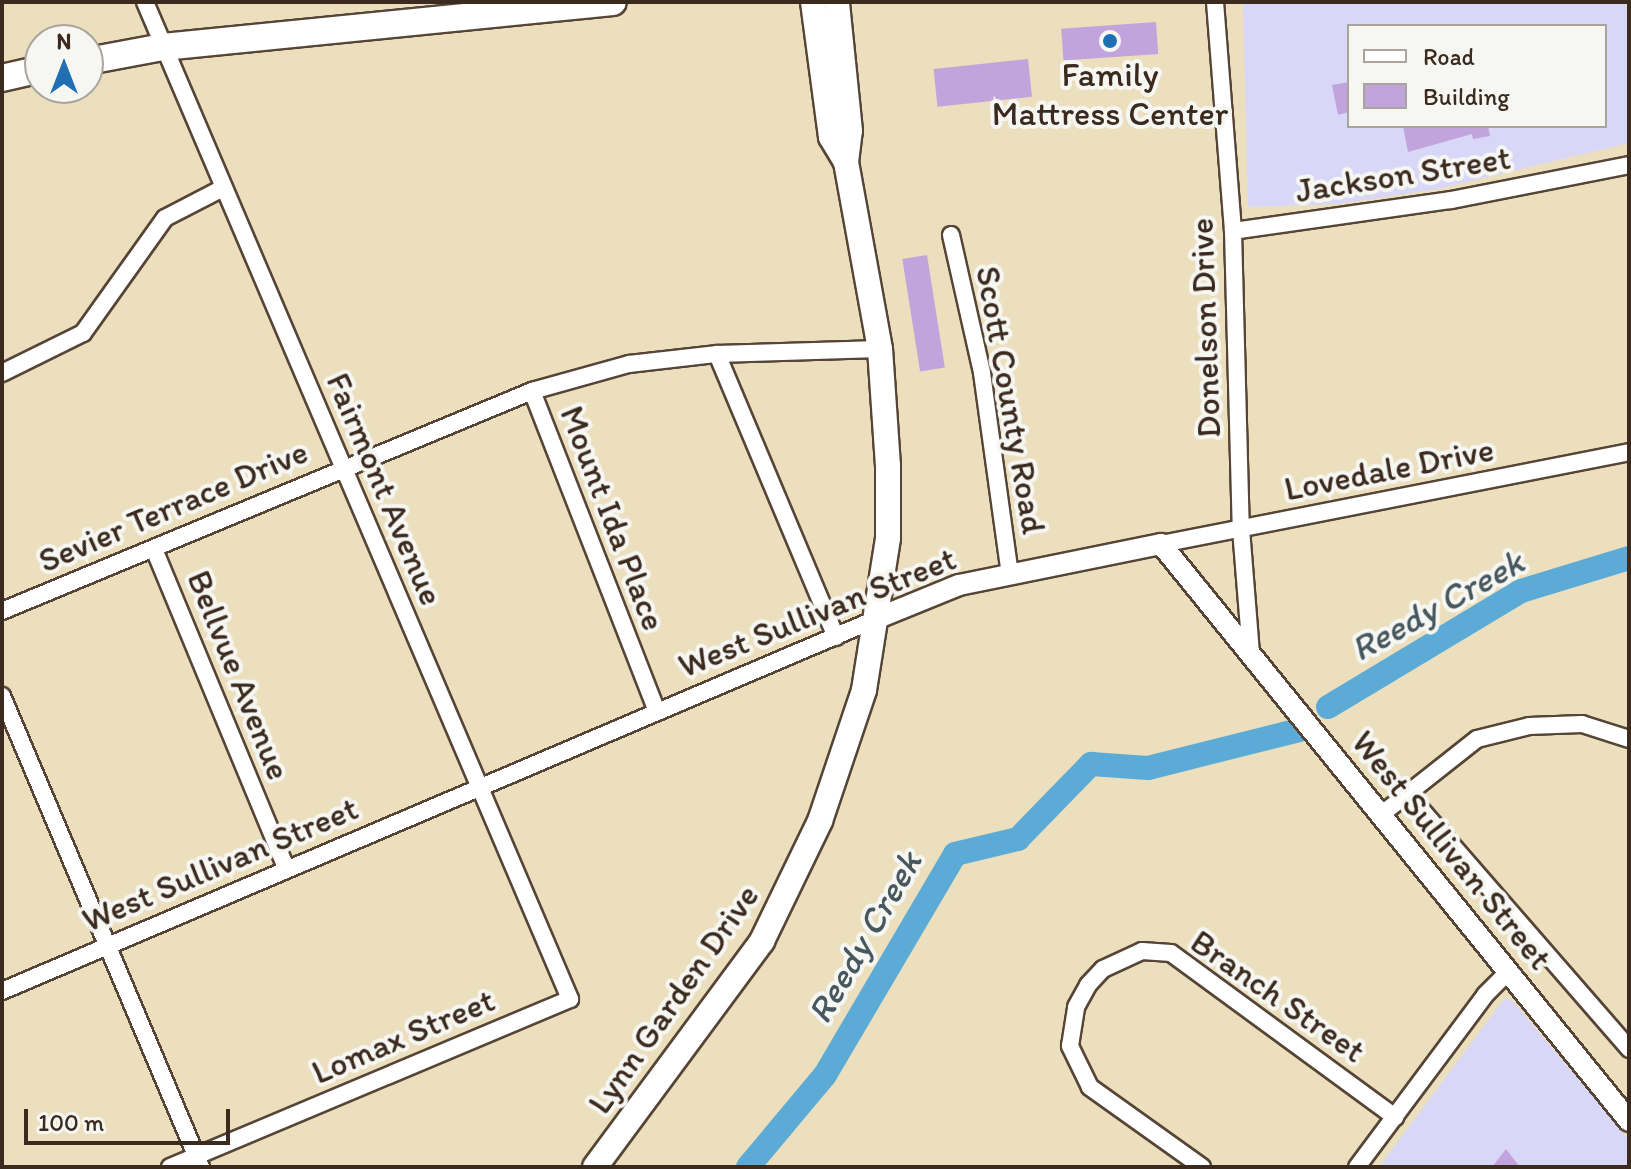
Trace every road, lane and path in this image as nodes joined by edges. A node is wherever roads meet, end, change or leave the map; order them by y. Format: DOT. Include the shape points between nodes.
graph roads {
  1 [pos="145,2"];
  2 [pos="478,2"];
  3 [pos="613,2"];
  4 [pos="813,2"];
  5 [pos="837,2"];
  6 [pos="1215,2"];
  7 [pos="423,19"];
  8 [pos="163,47"];
  9 [pos="104,58"];
  10 [pos="24,73"];
  11 [pos="2,78"];
  12 [pos="846,162"];
  13 [pos="1629,165"];
  14 [pos="223,188"];
  15 [pos="1233,231"];
  16 [pos="951,235"];
  17 [pos="880,349"];
  18 [pos="717,354"];
  19 [pos="2,373"];
  20 [pos="532,391"];
  21 [pos="1629,452"];
  22 [pos="343,465"];
  23 [pos="1241,529"];
  24 [pos="1161,544"];
  25 [pos="154,549"];
  26 [pos="1010,575"];
  27 [pos="2,611"];
  28 [pos="878,618"];
  29 [pos="836,637"];
  30 [pos="1251,652"];
  31 [pos="2,696"];
  32 [pos="657,711"];
  33 [pos="1629,739"];
  34 [pos="479,788"];
  35 [pos="1405,791"];
  36 [pos="1382,814"];
  37 [pos="286,868"];
  38 [pos="110,947"];
  39 [pos="1508,972"];
  40 [pos="2,991"];
  41 [pos="570,999"];
  42 [pos="1629,1049"];
  43 [pos="1395,1117"];
  44 [pos="1629,1121"];
  45 [pos="199,1161"];
  46 [pos="170,1167"];
  47 [pos="595,1167"];
  48 [pos="1202,1167"];
  49 [pos="1357,1167"];
  1 -- 8 [label="street, Fairmont Avenue"];
  2 -- 7 [label="highway"];
  3 -- 7 [label="highway"];
  4 -- 12 [label="main road, Lynn Garden Drive" via="831,137"];
  5 -- 12 [label="main road, Lynn Garden Drive" via="850,131"];
  6 -- 15 [label="street, Donelson Drive"];
  7 -- 8 [label="highway"];
  8 -- 9 [label="highway"];
  8 -- 14 [label="street, Fairmont Avenue"];
  10 -- 11 [label="highway"];
  12 -- 17 [label="main road, Lynn Garden Drive"];
  13 -- 15 [label="street, Jackson Street" via="1451,200"];
  14 -- 19 [label="street" via="165,218 83,333"];
  14 -- 22 [label="street, Fairmont Avenue"];
  15 -- 23 [label="street, Donelson Drive"];
  16 -- 26 [label="street, Scott County Road" via="982,373"];
  17 -- 18 [label="street, Sevier Terrace Drive"];
  17 -- 28 [label="main road, Lynn Garden Drive" via="888,538"];
  18 -- 20 [label="street, Sevier Terrace Drive" via="629,364"];
  18 -- 29 [label="street"];
  20 -- 22 [label="street, Sevier Terrace Drive"];
  20 -- 32 [label="street, Mount Ida Place"];
  21 -- 23 [label="street, Lovedale Drive"];
  22 -- 25 [label="street, Sevier Terrace Drive"];
  22 -- 34 [label="street, Fairmont Avenue"];
  23 -- 24 [label="street, Lovedale Drive"];
  23 -- 30 [label="street, Donelson Drive"];
  24 -- 26 [label="street, West Sullivan Street"];
  24 -- 30 [label="street, West Sullivan Street"];
  25 -- 27 [label="street, Sevier Terrace Drive"];
  25 -- 37 [label="street, Bellvue Avenue"];
  26 -- 28 [label="street, West Sullivan Street" via="959,585"];
  28 -- 29 [label="street, West Sullivan Street"];
  28 -- 47 [label="main road, Lynn Garden Drive" via="844,756 792,886 726,995"];
  29 -- 32 [label="street, West Sullivan Street"];
  30 -- 36 [label="street, West Sullivan Street"];
  31 -- 38 [label="street"];
  32 -- 34 [label="street, West Sullivan Street"];
  33 -- 35 [label="street" via="1582,724 1529,726 1477,739"];
  34 -- 37 [label="street, West Sullivan Street"];
  34 -- 41 [label="street, Fairmont Avenue"];
  35 -- 36 [label="street"];
  35 -- 42 [label="street, West Sullivan Street"];
  36 -- 39 [label="street, West Sullivan Street"];
  37 -- 38 [label="street, West Sullivan Street"];
  38 -- 40 [label="street, West Sullivan Street"];
  38 -- 45 [label="street"];
  39 -- 43 [label="street" via="1485,995"];
  39 -- 44 [label="street, West Sullivan Street"];
  41 -- 45 [label="street, Lomax Street"];
  43 -- 48 [label="street, Branch Street" via="1171,953 1142,951 1103,969 1088,985 1076,1007 1070,1046 1090,1087"];
  43 -- 49 [label="street"];
  45 -- 46 [label="street, Lomax Street"];
}
